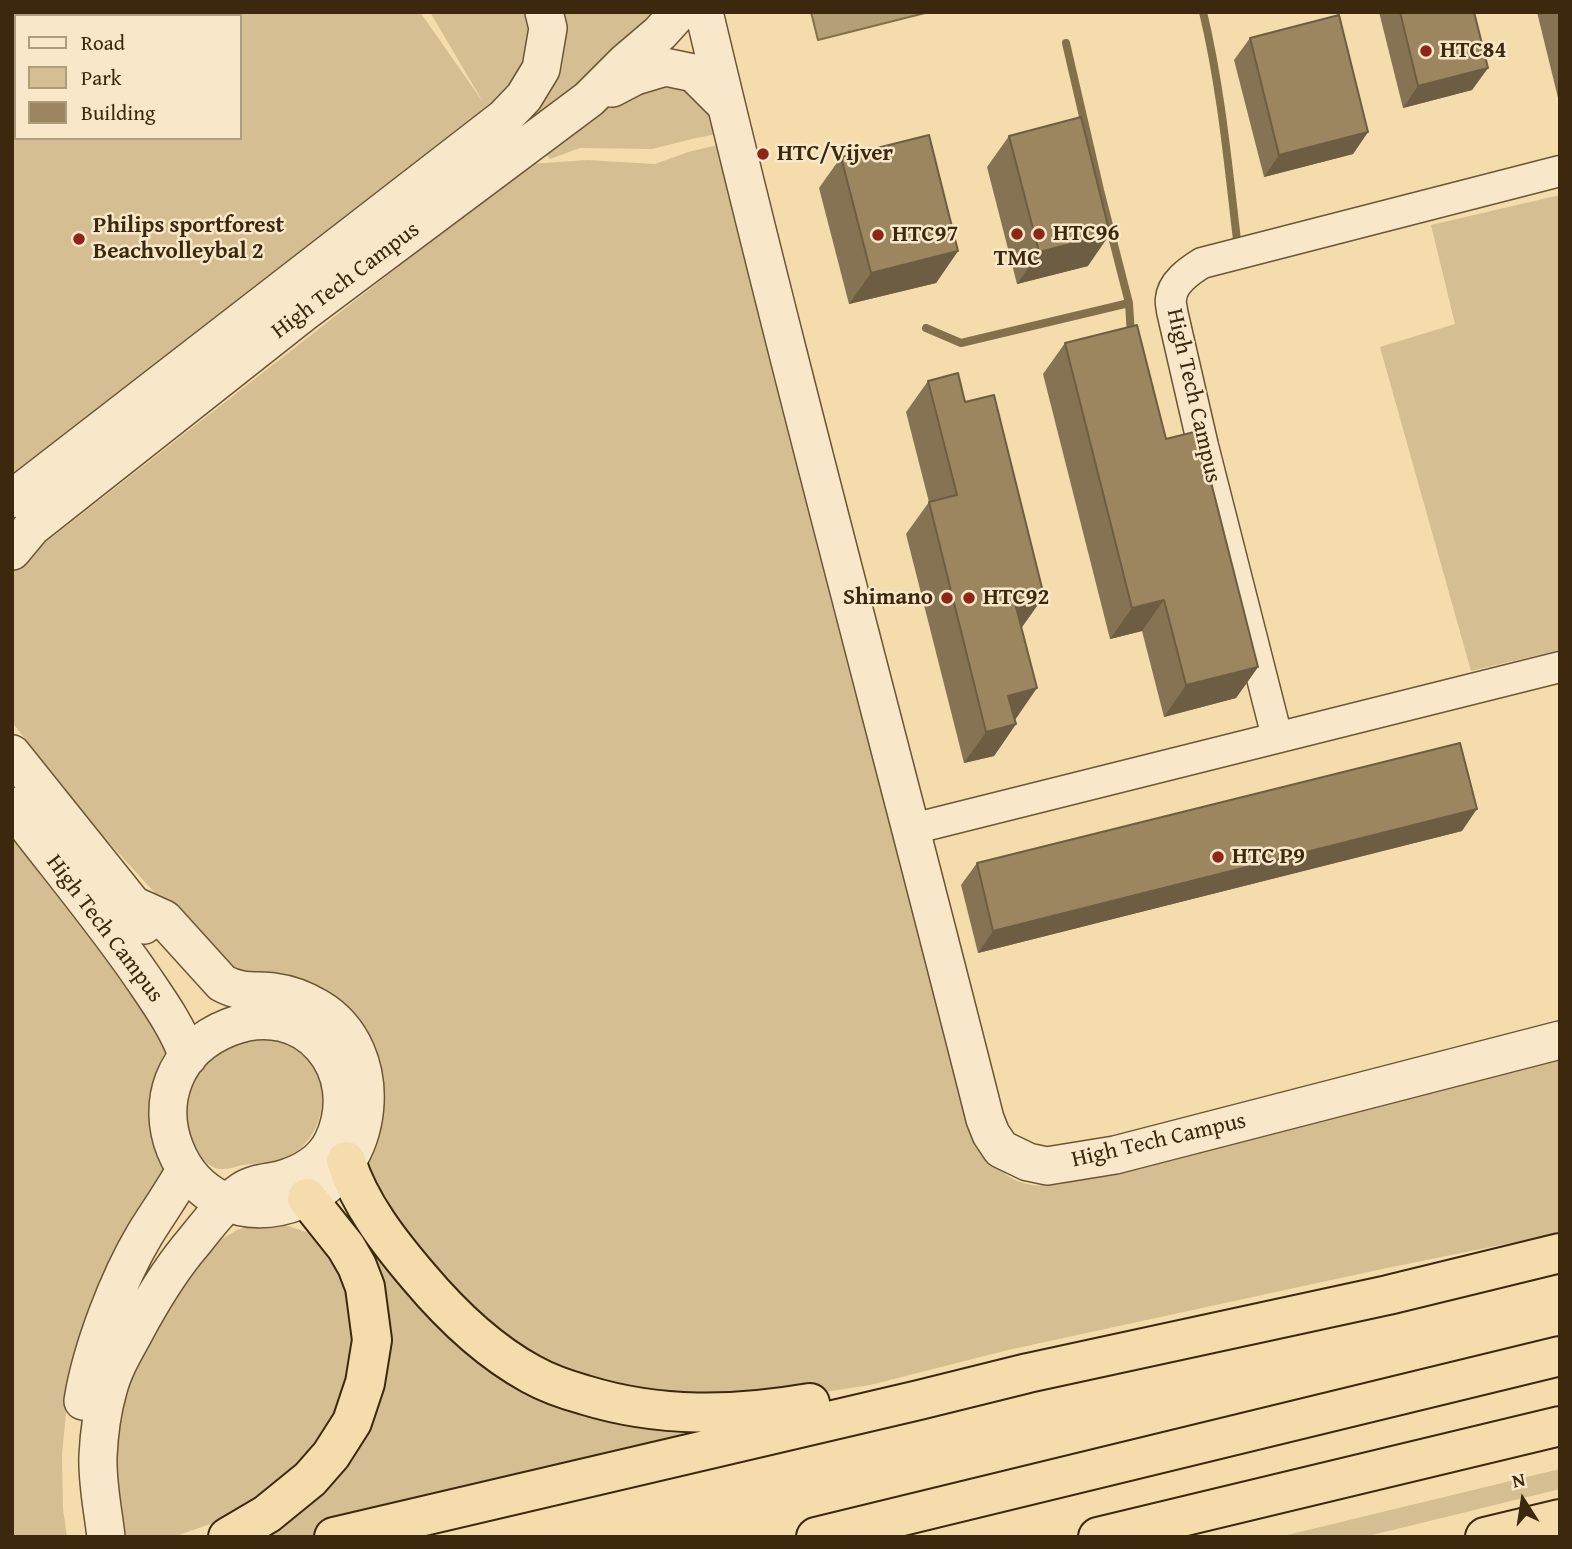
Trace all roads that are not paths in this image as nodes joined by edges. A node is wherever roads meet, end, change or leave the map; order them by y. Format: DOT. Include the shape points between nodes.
graph roads {
  1 [pos="544,12"];
  2 [pos="679,12"];
  3 [pos="704,12"];
  4 [pos="589,99"];
  5 [pos="726,105"];
  6 [pos="1560,171"];
  7 [pos="12,499"];
  8 [pos="12,551"];
  9 [pos="1560,667"];
  10 [pos="1277,737"];
  11 [pos="12,754"];
  12 [pos="12,806"];
  13 [pos="912,829"];
  14 [pos="133,905"];
  15 [pos="235,1025"];
  16 [pos="1560,1040"];
  17 [pos="188,1057"];
  18 [pos="340,1151"];
  19 [pos="185,1170"];
  20 [pos="307,1198"];
  21 [pos="228,1203"];
  22 [pos="1560,1253"];
  23 [pos="1560,1356"];
  24 [pos="1028,1373"];
  25 [pos="1560,1426"];
  26 [pos="1560,1519"];
  27 [pos="85,1537"];
  28 [pos="106,1537"];
  29 [pos="228,1537"];
  30 [pos="334,1537"];
  31 [pos="816,1537"];
  32 [pos="1098,1537"];
  33 [pos="1485,1537"];
  1 -- 7 [label="street, High Tech Campus" via="548,28 541,69 504,118"];
  2 -- 4 [label="street, High Tech Campus"];
  3 -- 5 [label="street, High Tech Campus"];
  4 -- 5 [label="street" via="665,67 694,73"];
  4 -- 8 [label="street, High Tech Campus" via="303,313 32,527"];
  5 -- 13 [label="street, High Tech Campus"];
  6 -- 10 [label="street, High Tech Campus" via="1202,263 1177,284 1170,297"];
  9 -- 10 [label="street"];
  10 -- 13 [label="street"];
  11 -- 14 [label="street, High Tech Campus"];
  12 -- 17 [label="street, High Tech Campus" via="122,947 168,1016"];
  13 -- 16 [label="street, High Tech Campus" via="985,1119 1001,1149 1028,1162 1047,1166 1115,1155"];
  14 -- 15 [label="street, High Tech Campus" via="147,930"];
  14 -- 18 [label="street, High Tech Campus" via="164,919 222,983 233,989 298,998 337,1022 360,1060 366,1108 360,1135"];
  15 -- 17 [label="street" via="207,1039"];
  15 -- 18 [label="street" via="253,1021 288,1024 303,1030 329,1053 341,1091"];
  17 -- 19 [label="street" via="175,1079 168,1109 172,1144"];
  18 -- 20 [label="street" via="335,1176"];
  18 -- 21 [label="street" via="327,1152 307,1169 281,1180 247,1188"];
  18 -- 24 [label="highway" via="380,1227 441,1304 504,1357 566,1389 651,1410 706,1413 788,1407 1000,1366"];
  19 -- 21 [label="street" via="201,1187"];
  19 -- 27 [label="street" via="127,1269 96,1348 77,1455"];
  20 -- 21 [label="street" via="264,1209"];
  20 -- 29 [label="highway" via="346,1247 365,1287 372,1340 365,1383 352,1422 310,1479 267,1514"];
  21 -- 28 [label="street" via="175,1266 146,1311 107,1391 98,1457"];
  22 -- 24 [label="highway"];
  23 -- 31 [label="highway"];
  24 -- 30 [label="highway"];
  25 -- 32 [label="highway"];
  26 -- 33 [label="highway"];
}
